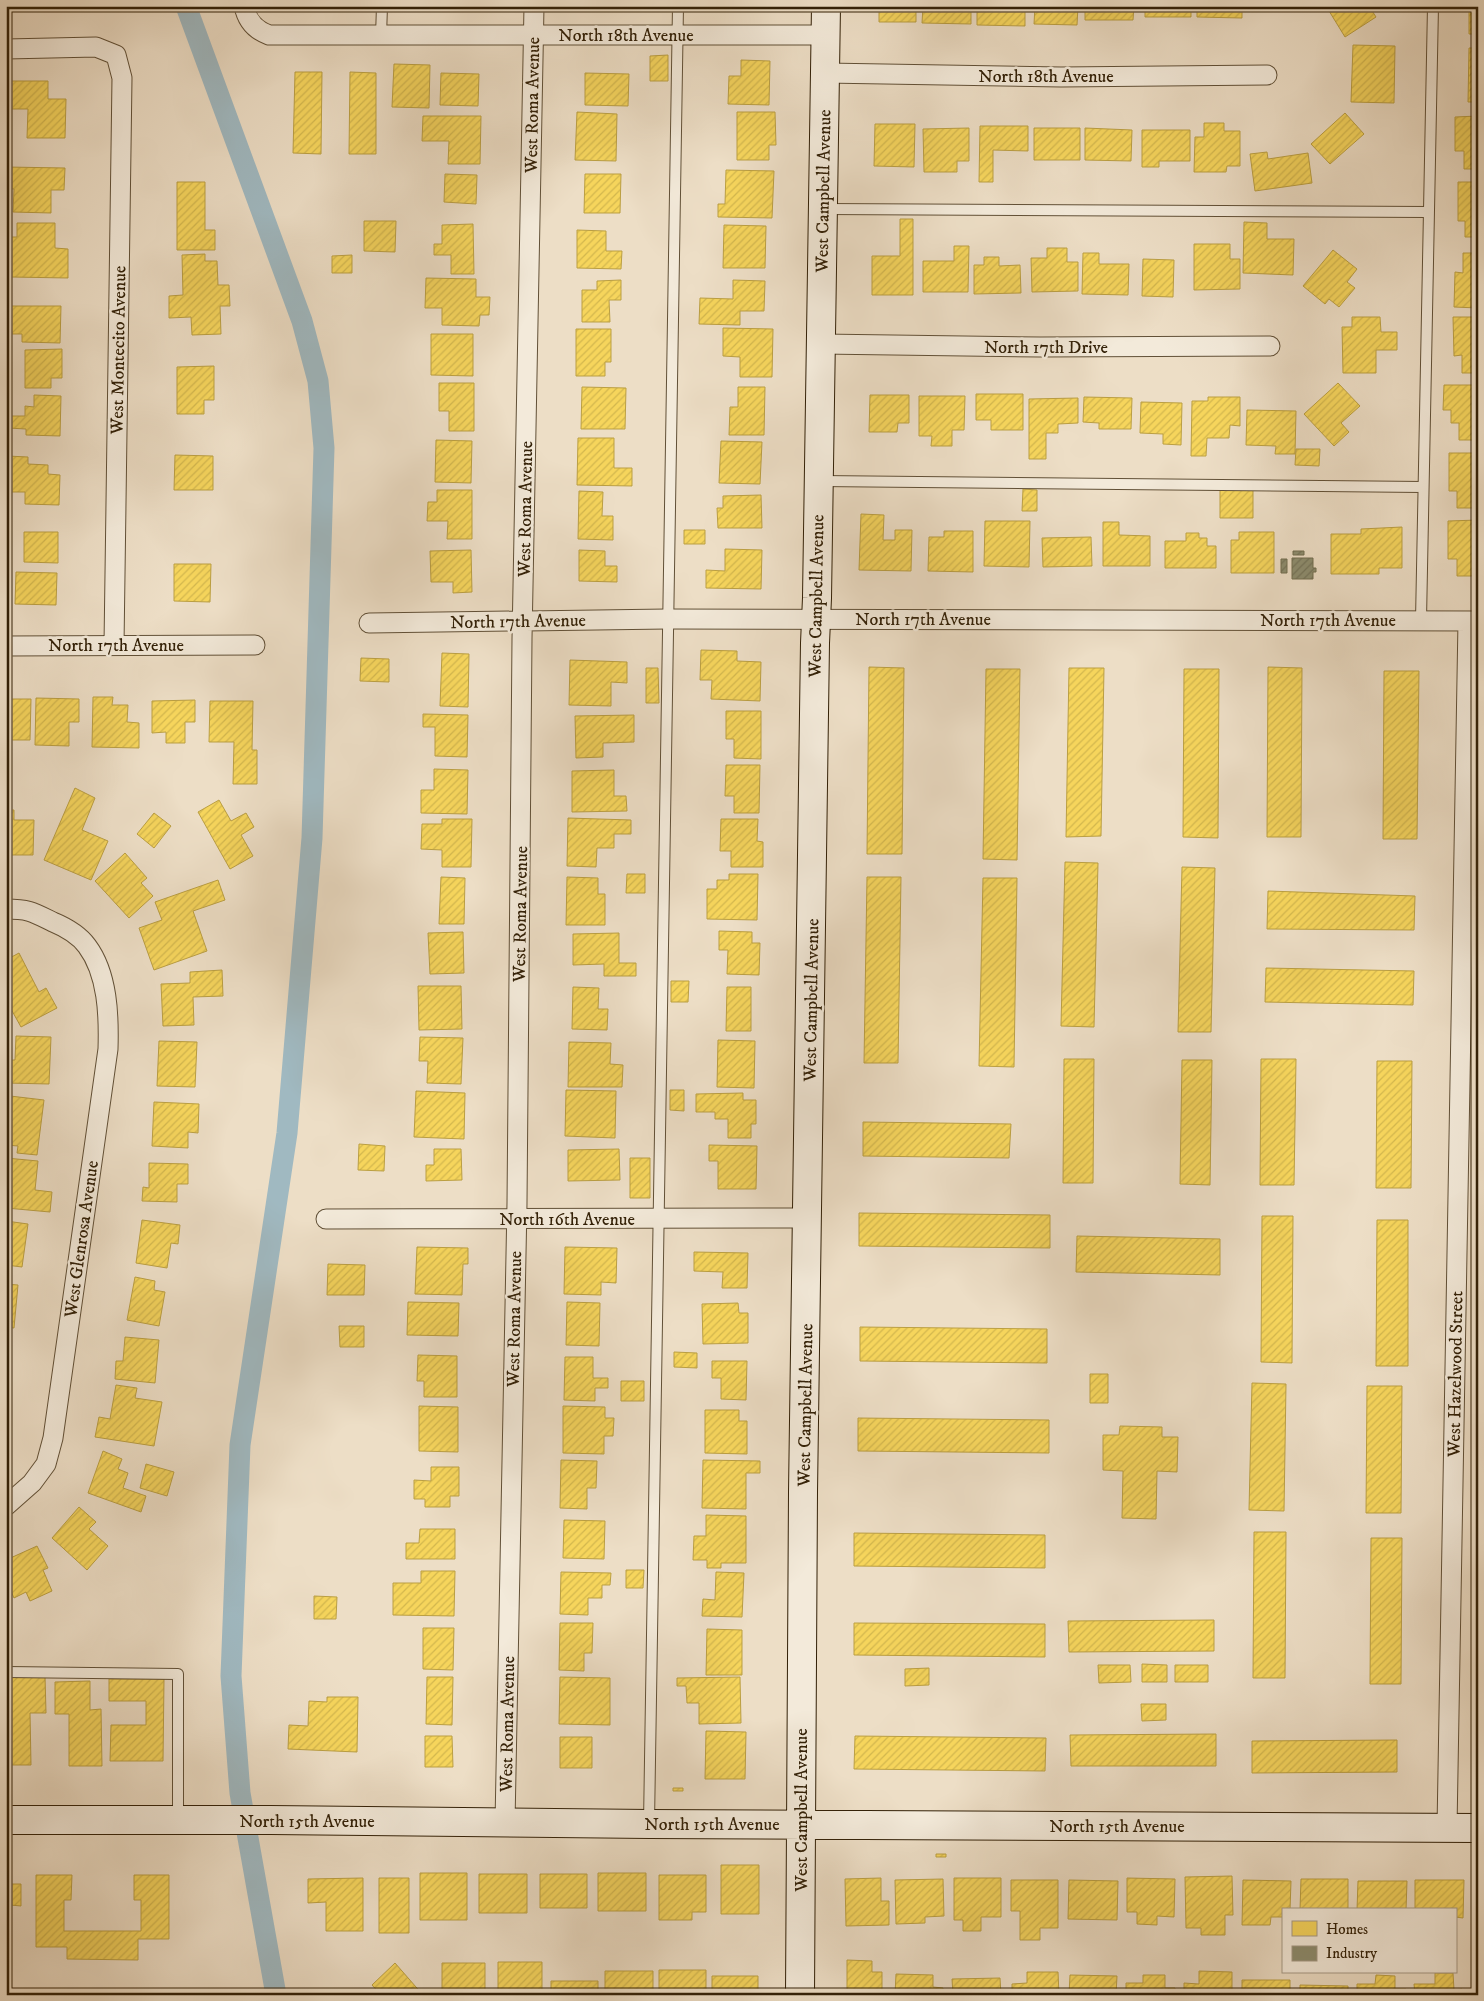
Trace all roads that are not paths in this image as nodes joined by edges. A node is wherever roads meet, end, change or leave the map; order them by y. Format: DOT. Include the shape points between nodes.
graph roads {
  1 [pos="382,6"];
  2 [pos="534,6"];
  3 [pos="678,6"];
  4 [pos="826,6"];
  5 [pos="1433,6"];
  6 [pos="247,15"];
  7 [pos="677,35"];
  8 [pos="826,35"];
  9 [pos="381,36"];
  10 [pos="533,36"];
  11 [pos="6,49"];
  12 [pos="825,73"];
  13 [pos="1267,75"];
  14 [pos="824,209"];
  15 [pos="1429,212"];
  16 [pos="821,344"];
  17 [pos="1270,346"];
  18 [pos="818,481"];
  19 [pos="1423,487"];
  20 [pos="667,619"];
  21 [pos="816,619"];
  22 [pos="523,620"];
  23 [pos="1421,620"];
  24 [pos="1473,621"];
  25 [pos="369,623"];
  26 [pos="114,645"];
  27 [pos="255,645"];
  28 [pos="6,646"];
  29 [pos="6,909"];
  30 [pos="658,1218"];
  31 [pos="807,1218"];
  32 [pos="326,1219"];
  33 [pos="516,1219"];
  34 [pos="10,1503"];
  35 [pos="6,1672"];
  36 [pos="6,1820"];
  37 [pos="178,1821"];
  38 [pos="505,1823"];
  39 [pos="649,1824"];
  40 [pos="802,1824"];
  41 [pos="1447,1828"];
  42 [pos="1478,1828"];
  43 [pos="800,1995"];
  1 -- 9 [label="lane"];
  2 -- 10 [label="street, West Roma Avenue"];
  3 -- 7 [label="lane"];
  4 -- 8 [label="street, West Campbell Avenue"];
  5 -- 15 [label="lane"];
  6 -- 9 [label="street, North 18th Avenue" via="260,32 269,35"];
  7 -- 8 [label="street, North 18th Avenue"];
  7 -- 10 [label="street, North 18th Avenue"];
  7 -- 20 [label="lane"];
  8 -- 12 [label="street, West Campbell Avenue"];
  9 -- 10 [label="street, North 18th Avenue"];
  10 -- 22 [label="street, West Roma Avenue"];
  11 -- 26 [label="street, West Montecito Avenue" via="96,48 116,56 122,78"];
  12 -- 13 [label="street, North 18th Avenue" via="1061,77"];
  12 -- 14 [label="street, West Campbell Avenue"];
  14 -- 15 [label="lane"];
  14 -- 16 [label="street, West Campbell Avenue"];
  15 -- 19 [label="lane"];
  16 -- 17 [label="street, North 17th Drive"];
  16 -- 18 [label="street, West Campbell Avenue"];
  18 -- 19 [label="lane"];
  18 -- 21 [label="street, West Campbell Avenue"];
  19 -- 23 [label="lane"];
  20 -- 21 [label="street, North 17th Avenue"];
  20 -- 22 [label="street, North 17th Avenue"];
  20 -- 30 [label="lane"];
  21 -- 23 [label="street, North 17th Avenue"];
  21 -- 31 [label="street, West Campbell Avenue"];
  22 -- 25 [label="street, North 17th Avenue"];
  22 -- 33 [label="street, West Roma Avenue"];
  23 -- 24 [label="street, North 17th Avenue"];
  24 -- 41 [label="street, West Hazelwood Street"];
  26 -- 27 [label="street, North 17th Avenue"];
  26 -- 28 [label="street, North 17th Avenue"];
  29 -- 34 [label="street, West Glenrosa Avenue" via="27,909 67,928 87,946 107,998 109,1020 108,1049 53,1438 46,1464 32,1483"];
  30 -- 31 [label="street, North 16th Avenue"];
  30 -- 33 [label="street, North 16th Avenue"];
  30 -- 39 [label="lane"];
  31 -- 40 [label="street, West Campbell Avenue"];
  32 -- 33 [label="street, North 16th Avenue"];
  33 -- 38 [label="street, West Roma Avenue"];
  35 -- 37 [label="lane" via="178,1674"];
  36 -- 37 [label="street, North 15th Avenue"];
  37 -- 38 [label="street, North 15th Avenue"];
  38 -- 39 [label="street, North 15th Avenue"];
  39 -- 40 [label="street, North 15th Avenue"];
  40 -- 41 [label="street, North 15th Avenue"];
  40 -- 43 [label="street, West Campbell Avenue"];
  41 -- 42 [label="street, North 15th Avenue"];
}
